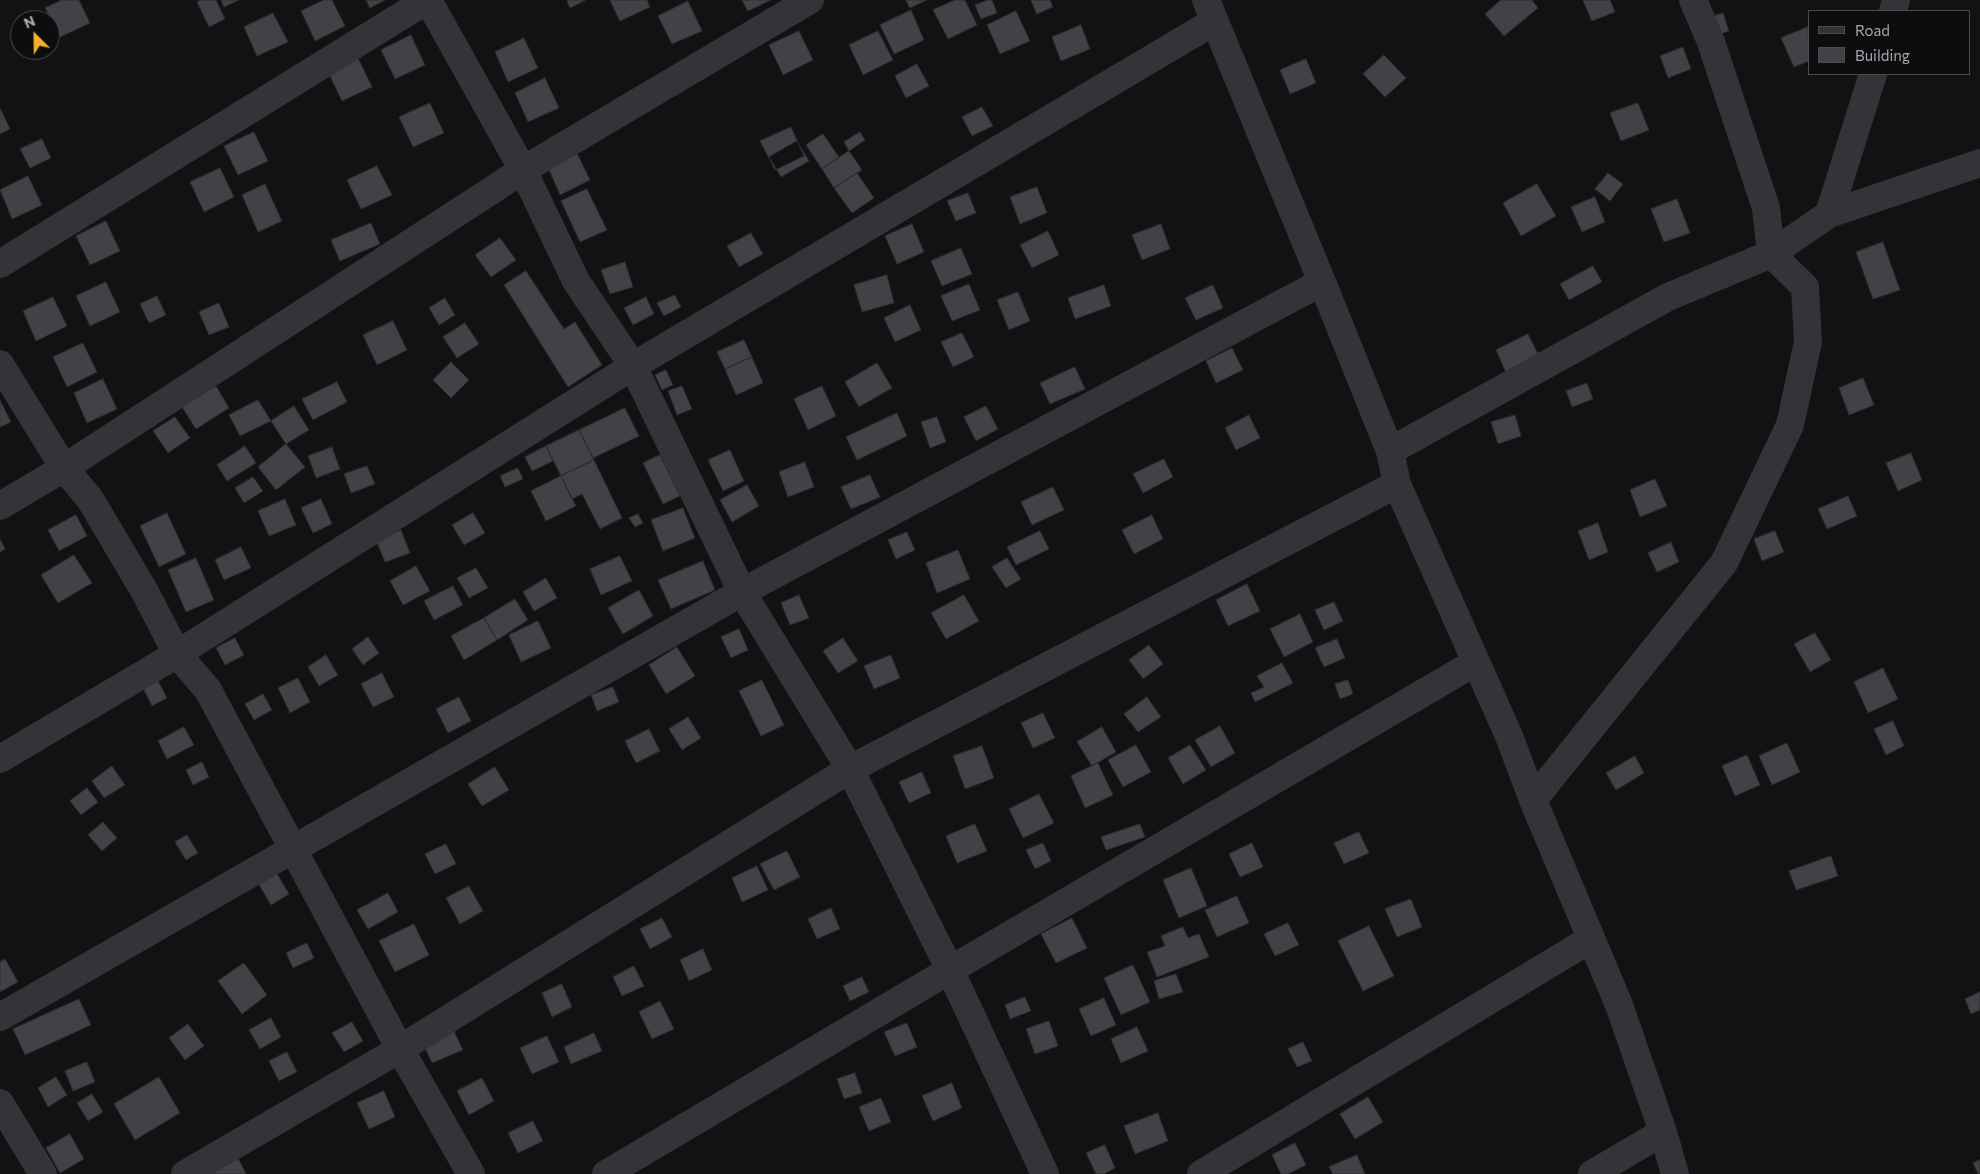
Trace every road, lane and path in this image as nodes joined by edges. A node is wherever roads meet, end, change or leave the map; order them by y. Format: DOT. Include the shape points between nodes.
graph roads {
  1 [pos="428,0"];
  2 [pos="810,0"];
  3 [pos="1693,0"];
  4 [pos="1211,10"];
  5 [pos="1873,75"];
  6 [pos="1980,163"];
  7 [pos="523,170"];
  8 [pos="1829,214"];
  9 [pos="1771,254"];
  10 [pos="0,264"];
  11 [pos="1322,282"];
  12 [pos="0,364"];
  13 [pos="633,366"];
  14 [pos="1390,451"];
  15 [pos="64,468"];
  16 [pos="1397,484"];
  17 [pos="0,506"];
  18 [pos="742,592"];
  19 [pos="177,654"];
  20 [pos="1476,662"];
  21 [pos="0,759"];
  22 [pos="850,768"];
  23 [pos="1533,800"];
  24 [pos="292,849"];
  25 [pos="1591,939"];
  26 [pos="950,970"];
  27 [pos="0,1017"];
  28 [pos="400,1049"];
  29 [pos="0,1104"];
  30 [pos="1663,1132"];
  31 [pos="43,1174"];
  32 [pos="186,1174"];
  33 [pos="471,1174"];
  34 [pos="606,1174"];
  35 [pos="1045,1174"];
  36 [pos="1201,1174"];
  37 [pos="1592,1174"];
  38 [pos="1675,1174"];
  1 -- 7 [label="street"];
  1 -- 10 [label="street"];
  2 -- 7 [label="street"];
  3 -- 9 [label="street" via="1711,42 1766,208"];
  4 -- 11 [label="street"];
  4 -- 13 [label="street"];
  5 -- 8 [label="street"];
  6 -- 8 [label="street"];
  7 -- 13 [label="street" via="576,281"];
  7 -- 15 [label="street"];
  8 -- 9 [label="street"];
  9 -- 14 [label="street" via="1668,297"];
  9 -- 23 [label="street" via="1805,287 1808,342 1790,425 1724,563"];
  11 -- 14 [label="street"];
  11 -- 18 [label="street"];
  12 -- 15 [label="street"];
  13 -- 18 [label="street"];
  13 -- 19 [label="street"];
  14 -- 16 [label="street"];
  15 -- 17 [label="street"];
  15 -- 19 [label="street" via="90,499"];
  16 -- 20 [label="street"];
  16 -- 22 [label="street"];
  18 -- 22 [label="street"];
  18 -- 24 [label="street"];
  19 -- 21 [label="street"];
  19 -- 24 [label="street" via="208,690"];
  20 -- 23 [label="street"];
  20 -- 26 [label="street"];
  22 -- 26 [label="street"];
  22 -- 28 [label="street"];
  23 -- 25 [label="street"];
  24 -- 27 [label="street"];
  24 -- 28 [label="street"];
  25 -- 30 [label="street" via="1619,1004"];
  25 -- 36 [label="street"];
  26 -- 34 [label="street"];
  26 -- 35 [label="street"];
  28 -- 32 [label="street"];
  28 -- 33 [label="street"];
  29 -- 31 [label="street"];
  30 -- 37 [label="street"];
  30 -- 38 [label="street"];
}
